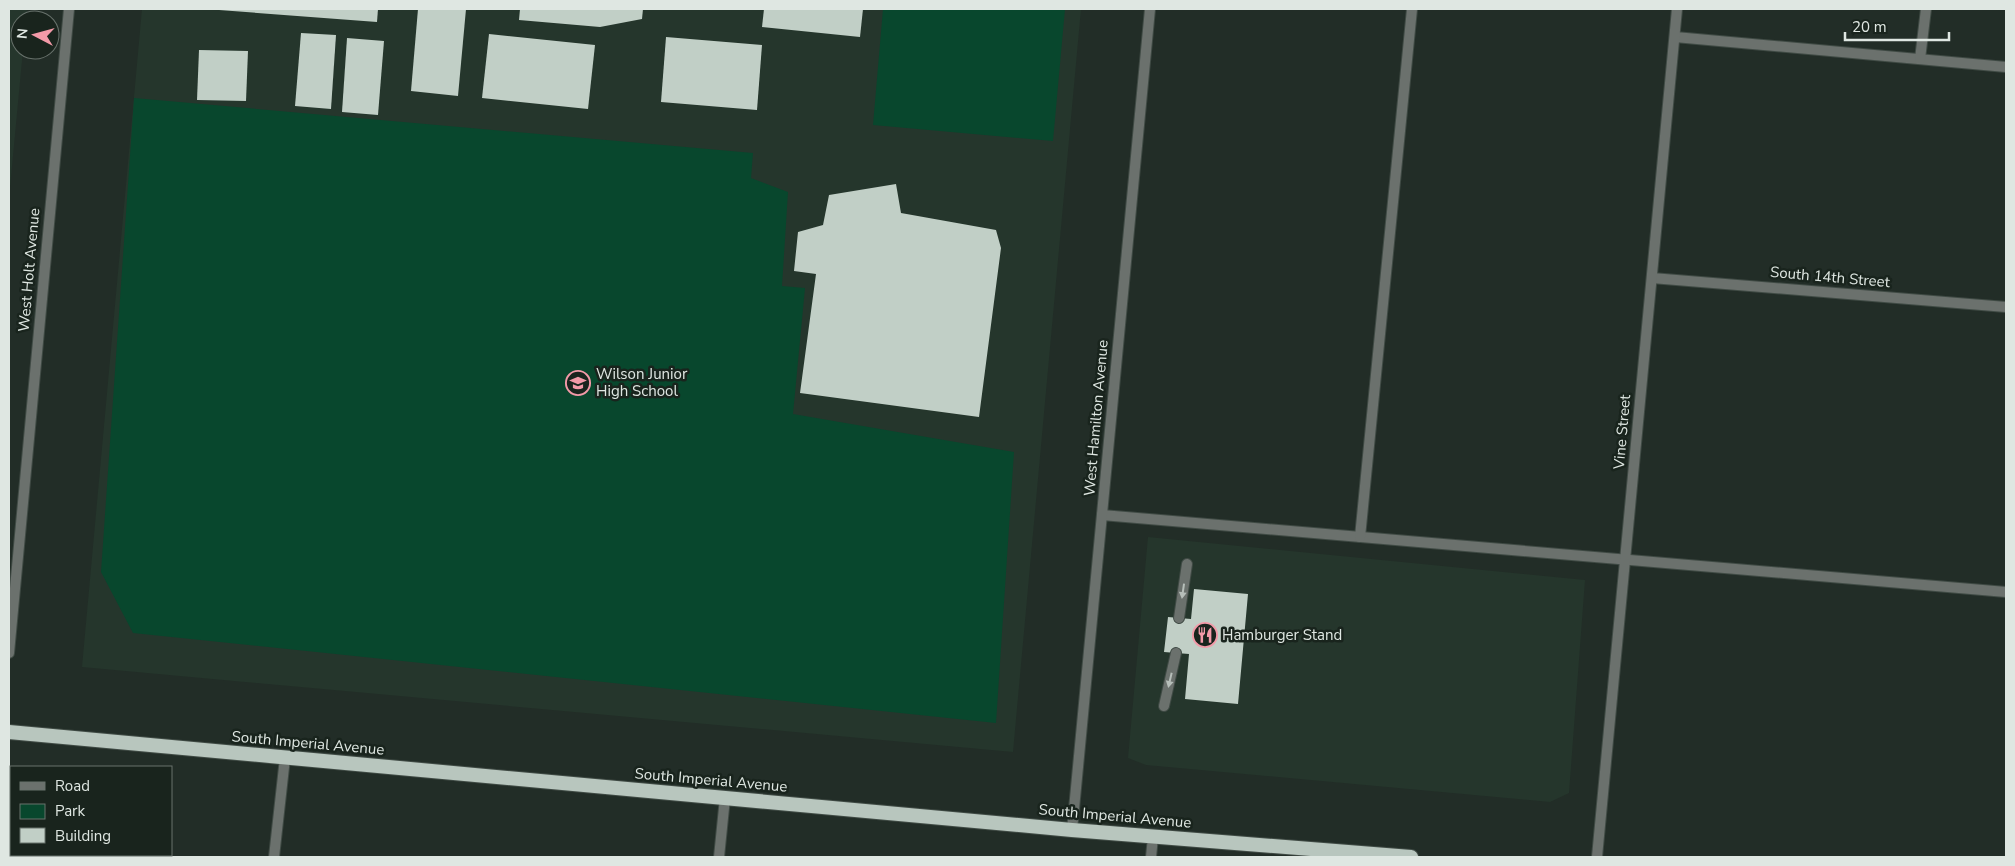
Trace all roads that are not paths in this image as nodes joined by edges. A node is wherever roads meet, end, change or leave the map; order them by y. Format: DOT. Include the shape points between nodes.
graph roads {
  1 [pos="69,9"];
  2 [pos="1150,9"];
  3 [pos="1412,9"];
  4 [pos="1677,9"];
  5 [pos="1926,9"];
  6 [pos="1675,37"];
  7 [pos="1920,59"];
  8 [pos="2006,67"];
  9 [pos="1652,278"];
  10 [pos="2006,307"];
  11 [pos="1102,515"];
  12 [pos="1360,537"];
  13 [pos="1625,560"];
  14 [pos="1187,564"];
  15 [pos="2006,592"];
  16 [pos="1179,618"];
  17 [pos="9,653"];
  18 [pos="1176,653"];
  19 [pos="1164,706"];
  20 [pos="9,732"];
  21 [pos="286,758"];
  22 [pos="725,798"];
  23 [pos="1072,830"];
  24 [pos="1153,837"];
  25 [pos="274,857"];
  26 [pos="719,857"];
  27 [pos="1151,857"];
  28 [pos="1411,857"];
  29 [pos="1598,857"];
  1 -- 17 [label="street, West Holt Avenue"];
  2 -- 11 [label="street, West Hamilton Avenue"];
  3 -- 12 [label="street"];
  4 -- 6 [label="street, Vine Street"];
  5 -- 7 [label="street"];
  6 -- 7 [label="street"];
  6 -- 9 [label="street, Vine Street"];
  7 -- 8 [label="street"];
  9 -- 10 [label="street, South 14th Street"];
  9 -- 13 [label="street, Vine Street"];
  11 -- 12 [label="street"];
  11 -- 23 [label="street, West Hamilton Avenue"];
  12 -- 13 [label="street"];
  13 -- 15 [label="street"];
  13 -- 29 [label="street, Vine Street"];
  14 -- 16 [label="street, one-way"];
  18 -- 19 [label="street, one-way"];
  20 -- 21 [label="highway, South Imperial Avenue"];
  21 -- 22 [label="highway, South Imperial Avenue"];
  21 -- 25 [label="street"];
  22 -- 23 [label="highway, South Imperial Avenue"];
  22 -- 26 [label="street"];
  23 -- 24 [label="highway, South Imperial Avenue"];
  24 -- 27 [label="street"];
  24 -- 28 [label="highway, South Imperial Avenue"];
}
